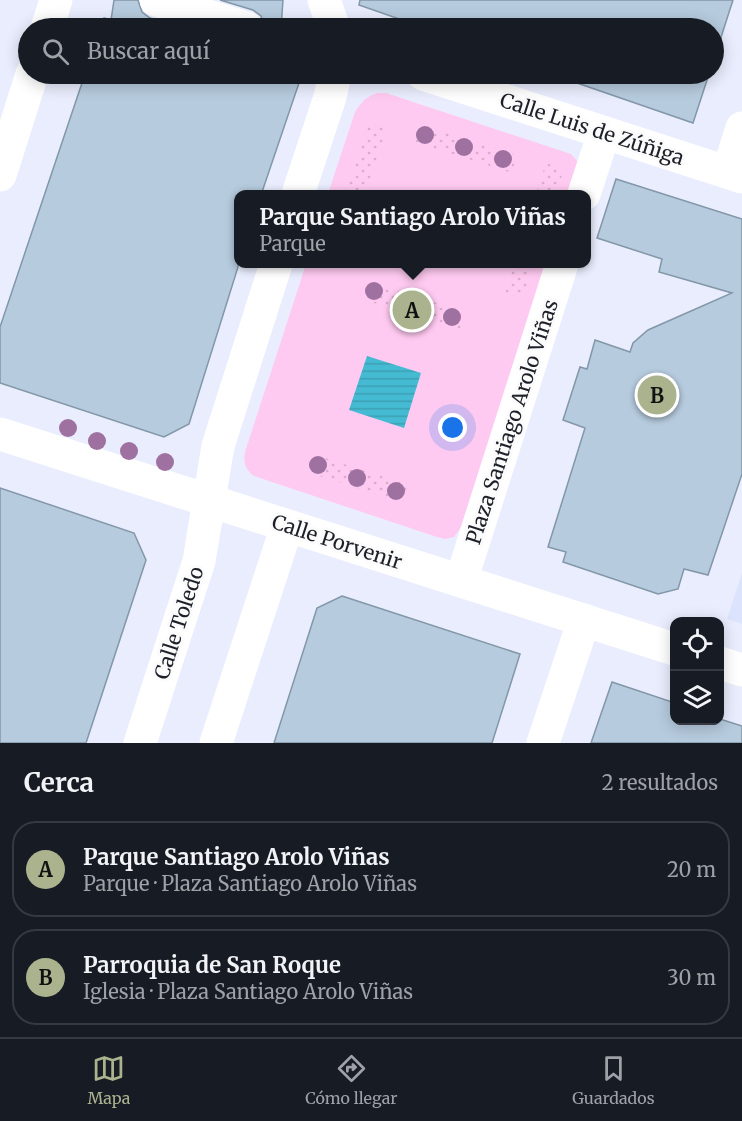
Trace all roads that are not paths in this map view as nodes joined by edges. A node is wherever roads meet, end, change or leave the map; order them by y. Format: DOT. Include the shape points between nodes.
graph roads {
  1 [pos="56,0"];
  2 [pos="156,0"];
  3 [pos="324,0"];
  4 [pos="50,18"];
  5 [pos="214,18"];
  6 [pos="330,18"];
  7 [pos="29,84"];
  8 [pos="333,84"];
  9 [pos="454,84"];
  10 [pos="742,128"];
  11 [pos="604,133"];
  12 [pos="0,175"];
  13 [pos="735,175"];
  14 [pos="300,190"];
  15 [pos="587,190"];
  16 [pos="275,268"];
  17 [pos="561,268"];
  18 [pos="0,434"];
  19 [pos="208,501"];
  20 [pos="287,526"];
  21 [pos="461,581"];
  22 [pos="584,620"];
  23 [pos="670,647"];
  24 [pos="724,664"];
  25 [pos="742,670"];
  26 [pos="140,743"];
  27 [pos="216,743"];
  28 [pos="543,743"];
  1 -- 4 [label="street"];
  2 -- 5 [label="street"];
  3 -- 6 [label="street"];
  7 -- 12 [label="street"];
  8 -- 14 [label="street"];
  9 -- 11 [label="street, Calle Luis de Zúñiga"];
  10 -- 13 [label="street, Calle Luis de Zúñiga"];
  11 -- 13 [label="street, Calle Luis de Zúñiga"];
  11 -- 15 [label="street"];
  16 -- 19 [label="street" via="218,446"];
  17 -- 21 [label="street, Plaza Santiago Arolo Viñas"];
  18 -- 19 [label="street, Calle Porvenir"];
  19 -- 20 [label="street, Calle Porvenir"];
  19 -- 26 [label="street, Calle Toledo" via="199,561"];
  20 -- 21 [label="street, Calle Porvenir"];
  20 -- 27 [label="street"];
  21 -- 22 [label="street, Calle Porvenir"];
  22 -- 23 [label="street, Calle Porvenir"];
  22 -- 28 [label="street"];
  24 -- 25 [label="street"];
}
